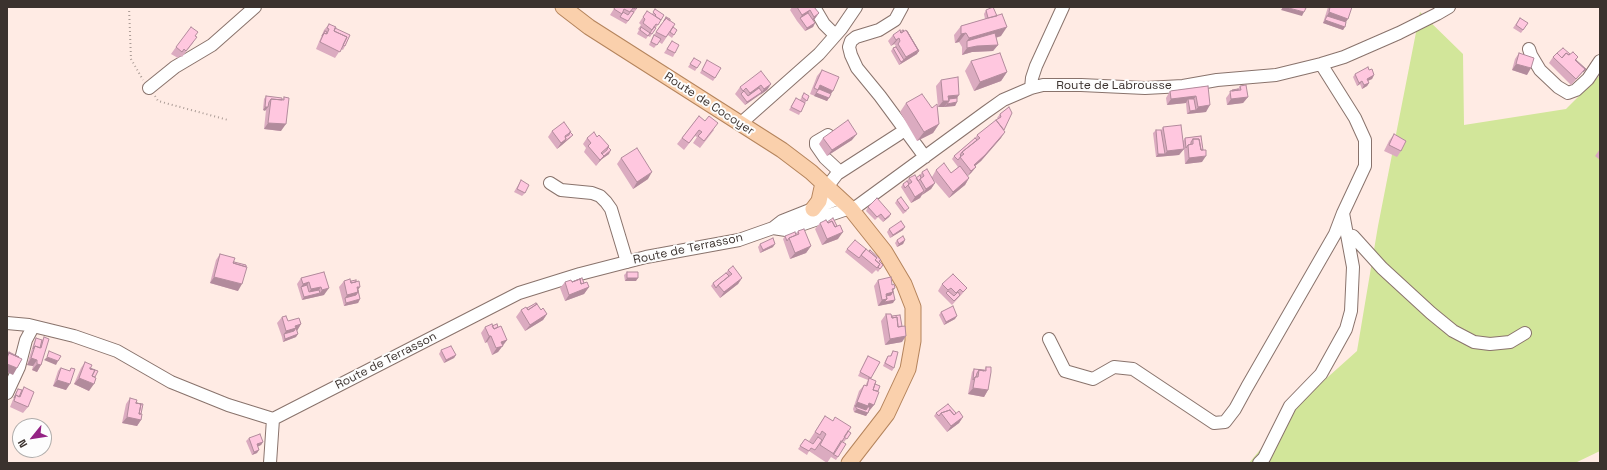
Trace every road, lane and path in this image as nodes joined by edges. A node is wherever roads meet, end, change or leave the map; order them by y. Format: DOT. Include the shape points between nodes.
graph roads {
  1 [pos="254,7"];
  2 [pos="563,7"];
  3 [pos="814,7"];
  4 [pos="856,7"];
  5 [pos="902,7"];
  6 [pos="1063,7"];
  7 [pos="1449,7"];
  8 [pos="835,35"];
  9 [pos="1529,49"];
  10 [pos="1600,61"];
  11 [pos="1321,64"];
  12 [pos="149,88"];
  13 [pos="1031,88"];
  14 [pos="740,124"];
  15 [pos="899,134"];
  16 [pos="828,135"];
  17 [pos="925,156"];
  18 [pos="839,173"];
  19 [pos="550,183"];
  20 [pos="825,185"];
  21 [pos="848,205"];
  22 [pos="813,209"];
  23 [pos="1343,212"];
  24 [pos="773,228"];
  25 [pos="1348,235"];
  26 [pos="627,262"];
  27 [pos="7,323"];
  28 [pos="33,327"];
  29 [pos="1525,333"];
  30 [pos="1049,339"];
  31 [pos="7,393"];
  32 [pos="272,418"];
  33 [pos="270,463"];
  34 [pos="849,463"];
  35 [pos="1259,463"];
  1 -- 12 [label="street" via="212,45 175,67"];
  2 -- 14 [label="main road, Route de Cocoyer" via="589,27"];
  3 -- 8 [label="street" via="824,24"];
  4 -- 8 [label="street"];
  5 -- 17 [label="street" via="896,20 879,30 856,38 851,41 849,48 857,68"];
  6 -- 13 [label="street" via="1036,66"];
  7 -- 11 [label="street, Route de Labrousse" via="1399,33"];
  8 -- 14 [label="street" via="819,54"];
  9 -- 10 [label="street" via="1540,70 1568,93 1576,90 1588,79"];
  11 -- 13 [label="street, Route de Labrousse" via="1276,75 1183,86 1145,88 1043,85"];
  11 -- 23 [label="street" via="1355,118 1365,140 1365,166"];
  13 -- 17 [label="street, Route de Labrousse" via="1003,100"];
  14 -- 20 [label="main road, Route de Cocoyer" via="782,150"];
  15 -- 18 [label="street"];
  16 -- 18 [label="street" via="816,142 816,145 824,158"];
  17 -- 21 [label="street, Route de Labrousse"];
  18 -- 20 [label="street"];
  19 -- 26 [label="street" via="561,190 592,193 606,202 611,209"];
  20 -- 21 [label="main road, Route de Cocoyer"];
  20 -- 22 [label="main road"];
  21 -- 22 [label="street, Route de Terrasson"];
  21 -- 24 [label="street, Route de Terrasson" via="786,230"];
  21 -- 34 [label="main road, Route de Cocoyer" via="885,252 904,284 913,308 913,341 908,369 887,414"];
  22 -- 24 [label="street, Route de Terrasson" via="782,220"];
  23 -- 25 [label="street"];
  23 -- 30 [label="street" via="1331,241 1235,409 1224,422 1214,423 1134,369 1114,367 1093,379 1065,371"];
  24 -- 26 [label="street, Route de Terrasson" via="739,240"];
  25 -- 29 [label="street" via="1353,236 1382,268 1453,331 1474,342 1490,344 1510,342"];
  25 -- 35 [label="street" via="1353,267 1351,310 1346,329 1321,374 1290,406 1264,458"];
  26 -- 32 [label="street, Route de Terrasson" via="519,293"];
  27 -- 28 [label="street"];
  28 -- 31 [label="street"];
  28 -- 32 [label="street" via="74,336 117,351 171,382"];
  32 -- 33 [label="street"];
}
